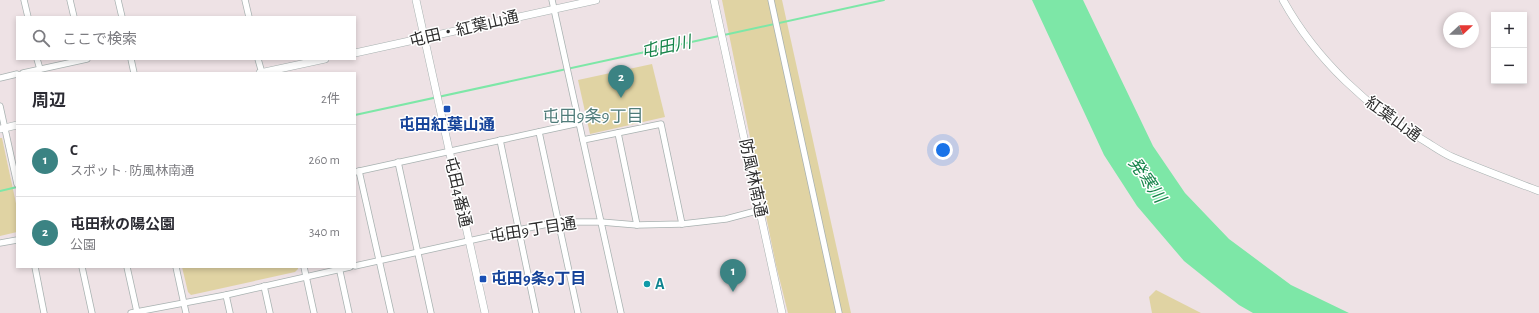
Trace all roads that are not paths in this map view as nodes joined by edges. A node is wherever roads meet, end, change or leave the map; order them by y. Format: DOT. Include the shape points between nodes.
graph roads {
  1 [pos="24,0"];
  2 [pos="70,0"];
  3 [pos="118,0"];
  4 [pos="245,0"];
  5 [pos="416,0"];
  6 [pos="552,0"];
  7 [pos="596,0"];
  8 [pos="714,0"];
  9 [pos="771,0"];
  10 [pos="1283,0"];
  11 [pos="554,9"];
  12 [pos="28,16"];
  13 [pos="74,16"];
  14 [pos="122,16"];
  15 [pos="249,16"];
  16 [pos="424,38"];
  17 [pos="356,53"];
  18 [pos="37,60"];
  19 [pos="80,60"];
  20 [pos="131,60"];
  21 [pos="258,60"];
  22 [pos="320,60"];
  23 [pos="40,69"];
  24 [pos="27,72"];
  25 [pos="134,72"];
  26 [pos="261,72"];
  27 [pos="266,72"];
  28 [pos="16,74"];
  29 [pos="0,78"];
  30 [pos="0,106"];
  31 [pos="579,123"];
  32 [pos="16,125"];
  33 [pos="2,128"];
  34 [pos="539,132"];
  35 [pos="618,133"];
  36 [pos="500,140"];
  37 [pos="583,140"];
  38 [pos="449,151"];
  39 [pos="398,162"];
  40 [pos="357,171"];
  41 [pos="16,178"];
  42 [pos="1539,191"];
  43 [pos="760,210"];
  44 [pos="558,222"];
  45 [pos="601,222"];
  46 [pos="682,224"];
  47 [pos="637,225"];
  48 [pos="518,230"];
  49 [pos="16,240"];
  50 [pos="469,241"];
  51 [pos="0,243"];
  52 [pos="418,252"];
  53 [pos="379,261"];
  54 [pos="356,266"];
  55 [pos="35,268"];
  56 [pos="82,268"];
  57 [pos="127,268"];
  58 [pos="176,268"];
  59 [pos="304,268"];
  60 [pos="339,268"];
  61 [pos="306,277"];
  62 [pos="264,286"];
  63 [pos="226,295"];
  64 [pos="184,304"];
  65 [pos="134,312"];
  66 [pos="44,313"];
  67 [pos="92,313"];
  68 [pos="186,313"];
  69 [pos="230,313"];
  70 [pos="270,313"];
  71 [pos="314,313"];
  72 [pos="349,313"];
  73 [pos="391,313"];
  74 [pos="431,313"];
  75 [pos="485,313"];
  76 [pos="536,313"];
  77 [pos="578,313"];
  78 [pos="621,313"];
  79 [pos="782,313"];
  80 [pos="839,313"];
  1 -- 12 [label="street"];
  2 -- 13 [label="street"];
  3 -- 14 [label="street"];
  4 -- 15 [label="street"];
  5 -- 16 [label="street, 屯田4番通"];
  6 -- 11 [label="street"];
  7 -- 11 [label="street, 屯田・紅葉山通"];
  8 -- 43 [label="street, 防風林南通"];
  9 -- 80 [label="street"];
  10 -- 42 [label="street, 紅葉山通" via="1308,39 1329,65 1364,98 1406,130 1450,156"];
  11 -- 16 [label="street, 屯田・紅葉山通"];
  11 -- 31 [label="street"];
  16 -- 17 [label="street, 屯田・紅葉山通"];
  16 -- 38 [label="street, 屯田4番通"];
  18 -- 23 [label="street"];
  19 -- 23 [label="street"];
  20 -- 25 [label="street"];
  21 -- 26 [label="street"];
  22 -- 27 [label="street"];
  23 -- 24 [label="street"];
  28 -- 29 [label="street"];
  30 -- 33 [label="street"];
  31 -- 34 [label="street"];
  31 -- 37 [label="street"];
  32 -- 33 [label="street"];
  33 -- 41 [label="street"];
  34 -- 36 [label="street"];
  34 -- 44 [label="street"];
  35 -- 37 [label="street"];
  35 -- 46 [label="street" via="661,124"];
  35 -- 47 [label="street"];
  36 -- 38 [label="street"];
  36 -- 48 [label="street"];
  37 -- 45 [label="street"];
  38 -- 39 [label="street"];
  38 -- 50 [label="street, 屯田4番通"];
  39 -- 40 [label="street"];
  39 -- 52 [label="street"];
  40 -- 53 [label="street"];
  43 -- 46 [label="street, 屯田9丁目通" via="726,219"];
  43 -- 79 [label="street, 防風林南通"];
  44 -- 45 [label="street, 屯田9丁目通"];
  44 -- 48 [label="street, 屯田9丁目通"];
  44 -- 77 [label="street"];
  45 -- 47 [label="street, 屯田9丁目通"];
  45 -- 78 [label="street"];
  46 -- 47 [label="street, 屯田9丁目通"];
  48 -- 50 [label="street, 屯田9丁目通"];
  48 -- 76 [label="street"];
  49 -- 51 [label="street"];
  50 -- 52 [label="street, 屯田9丁目通"];
  50 -- 75 [label="street, 屯田4番通"];
  52 -- 53 [label="street, 屯田9丁目通"];
  52 -- 74 [label="street"];
  53 -- 54 [label="street, 屯田9丁目通"];
  53 -- 73 [label="street"];
  55 -- 66 [label="street"];
  56 -- 67 [label="street"];
  57 -- 65 [label="street"];
  58 -- 64 [label="street"];
  59 -- 61 [label="street"];
  60 -- 61 [label="street"];
  60 -- 72 [label="street"];
  61 -- 62 [label="street"];
  61 -- 71 [label="street"];
  62 -- 63 [label="street"];
  62 -- 70 [label="street"];
  63 -- 64 [label="street"];
  63 -- 69 [label="street"];
  64 -- 65 [label="street"];
  64 -- 68 [label="street"];
}
